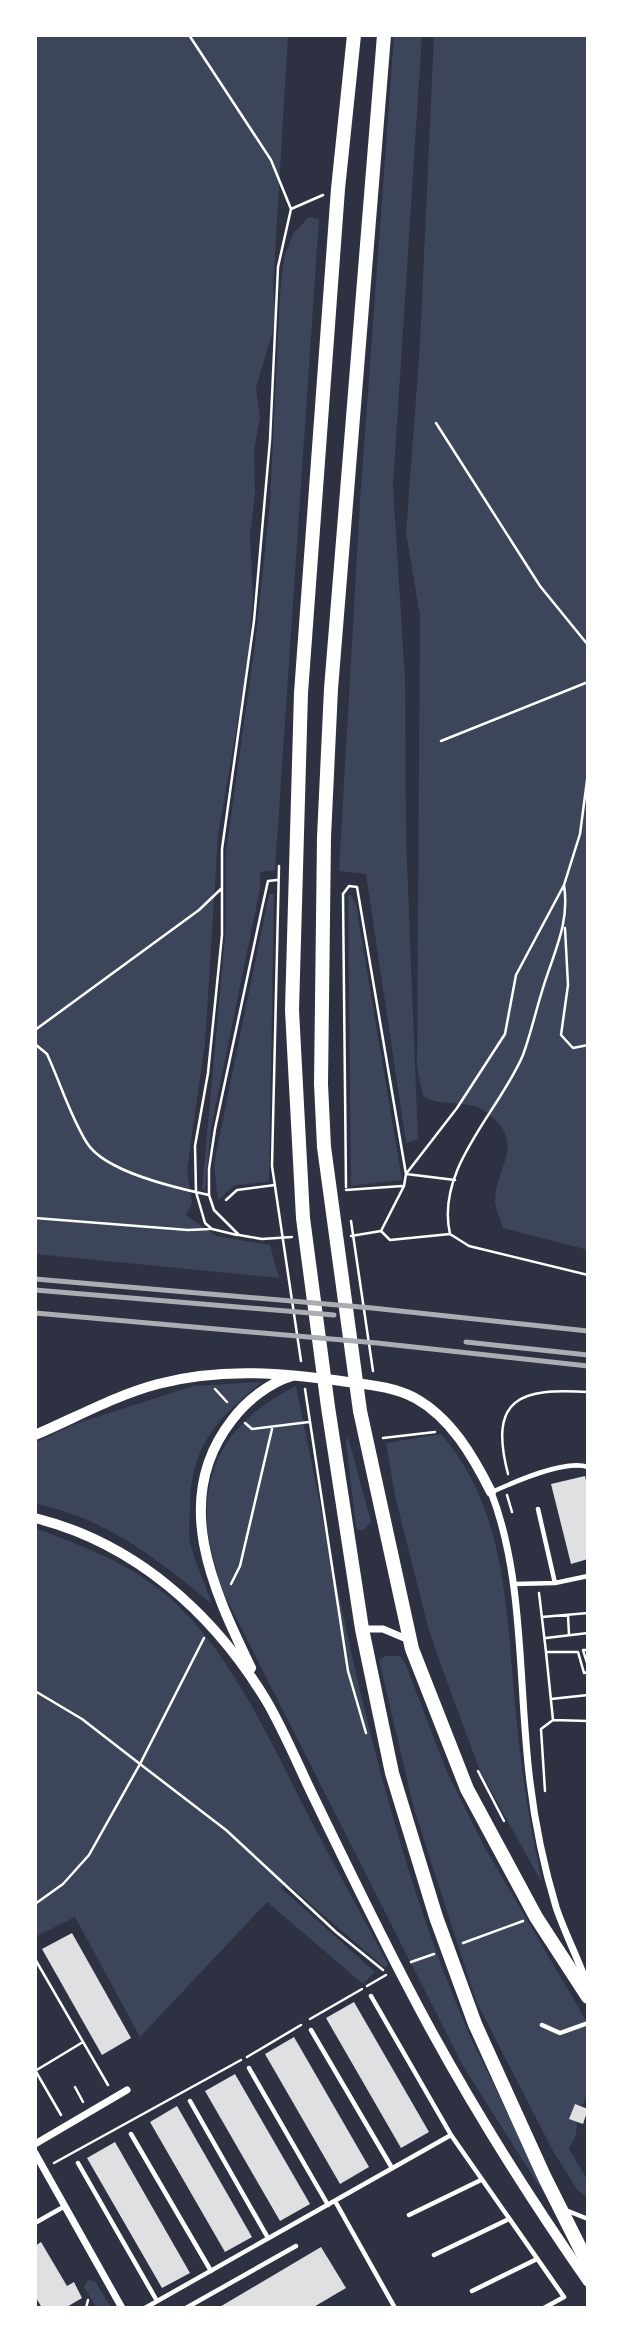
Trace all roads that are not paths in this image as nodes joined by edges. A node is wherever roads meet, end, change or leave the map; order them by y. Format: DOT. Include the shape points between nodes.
graph roads {
  1 [pos="354,35"];
  2 [pos="384,35"];
  3 [pos="298,1372"];
  4 [pos="35,1435"];
  5 [pos="588,1467"];
  6 [pos="491,1492"];
  7 [pos="538,1509"];
  8 [pos="35,1518"];
  9 [pos="588,1576"];
  10 [pos="555,1583"];
  11 [pos="514,1584"];
  12 [pos="362,1629"];
  13 [pos="410,1640"];
  14 [pos="266,1701"];
  15 [pos="588,1987"];
  16 [pos="371,1996"];
  17 [pos="588,1997"];
  18 [pos="588,2023"];
  19 [pos="542,2025"];
  20 [pos="311,2030"];
  21 [pos="249,2068"];
  22 [pos="127,2090"];
  23 [pos="190,2101"];
  24 [pos="131,2133"];
  25 [pos="451,2136"];
  26 [pos="35,2144"];
  27 [pos="35,2153"];
  28 [pos="78,2164"];
  29 [pos="392,2168"];
  30 [pos="481,2180"];
  31 [pos="335,2201"];
  32 [pos="65,2205"];
  33 [pos="328,2205"];
  34 [pos="560,2209"];
  35 [pos="409,2215"];
  36 [pos="509,2219"];
  37 [pos="588,2219"];
  38 [pos="35,2222"];
  39 [pos="268,2238"];
  40 [pos="296,2246"];
  41 [pos="434,2255"];
  42 [pos="537,2259"];
  43 [pos="588,2264"];
  44 [pos="211,2271"];
  45 [pos="588,2282"];
  46 [pos="472,2291"];
  47 [pos="157,2301"];
  48 [pos="122,2308"];
  49 [pos="145,2308"];
  50 [pos="186,2308"];
  51 [pos="395,2308"];
  52 [pos="544,2308"];
  1 -- 12 [label="main road" via="338,189 302,679 292,1010 303,1218"];
  2 -- 13 [label="main road" via="364,310 345,483 325,824 321,1084 324,1147 360,1411"];
  3 -- 4 [label="street" via="230,1373 158,1384"];
  3 -- 6 [label="street" via="379,1383 416,1399 442,1420 477,1463"];
  3 -- 14 [label="street" via="262,1391 237,1413 205,1466 200,1506 203,1538 221,1604"];
  5 -- 6 [label="lane" via="561,1469"];
  6 -- 11 [label="street"];
  7 -- 10 [label="lane"];
  8 -- 14 [label="street" via="85,1535 138,1562 188,1600 232,1651"];
  9 -- 10 [label="lane"];
  10 -- 11 [label="lane"];
  11 -- 15 [label="street" via="530,1783 540,1842 557,1909"];
  12 -- 13 [label="street" via="383,1629"];
  12 -- 34 [label="main road" via="392,1773 442,1951"];
  13 -- 17 [label="main road" via="467,1789 536,1917"];
  14 -- 45 [label="street" via="473,2110"];
  16 -- 25 [label="lane"];
  18 -- 19 [label="lane" via="560,2033"];
  20 -- 29 [label="lane"];
  21 -- 33 [label="lane"];
  22 -- 26 [label="street"];
  23 -- 39 [label="lane"];
  24 -- 44 [label="lane"];
  25 -- 29 [label="lane"];
  25 -- 30 [label="lane"];
  27 -- 32 [label="street"];
  28 -- 47 [label="lane"];
  29 -- 31 [label="lane"];
  30 -- 35 [label="lane"];
  30 -- 36 [label="lane"];
  31 -- 33 [label="lane"];
  31 -- 51 [label="lane"];
  32 -- 38 [label="lane"];
  32 -- 48 [label="street"];
  33 -- 39 [label="lane"];
  34 -- 37 [label="lane"];
  34 -- 43 [label="main road"];
  36 -- 41 [label="lane"];
  36 -- 42 [label="lane"];
  39 -- 44 [label="lane"];
  40 -- 50 [label="lane"];
  42 -- 46 [label="lane"];
  42 -- 52 [label="lane" via="564,2297"];
  44 -- 47 [label="lane"];
  47 -- 49 [label="lane"];
}
